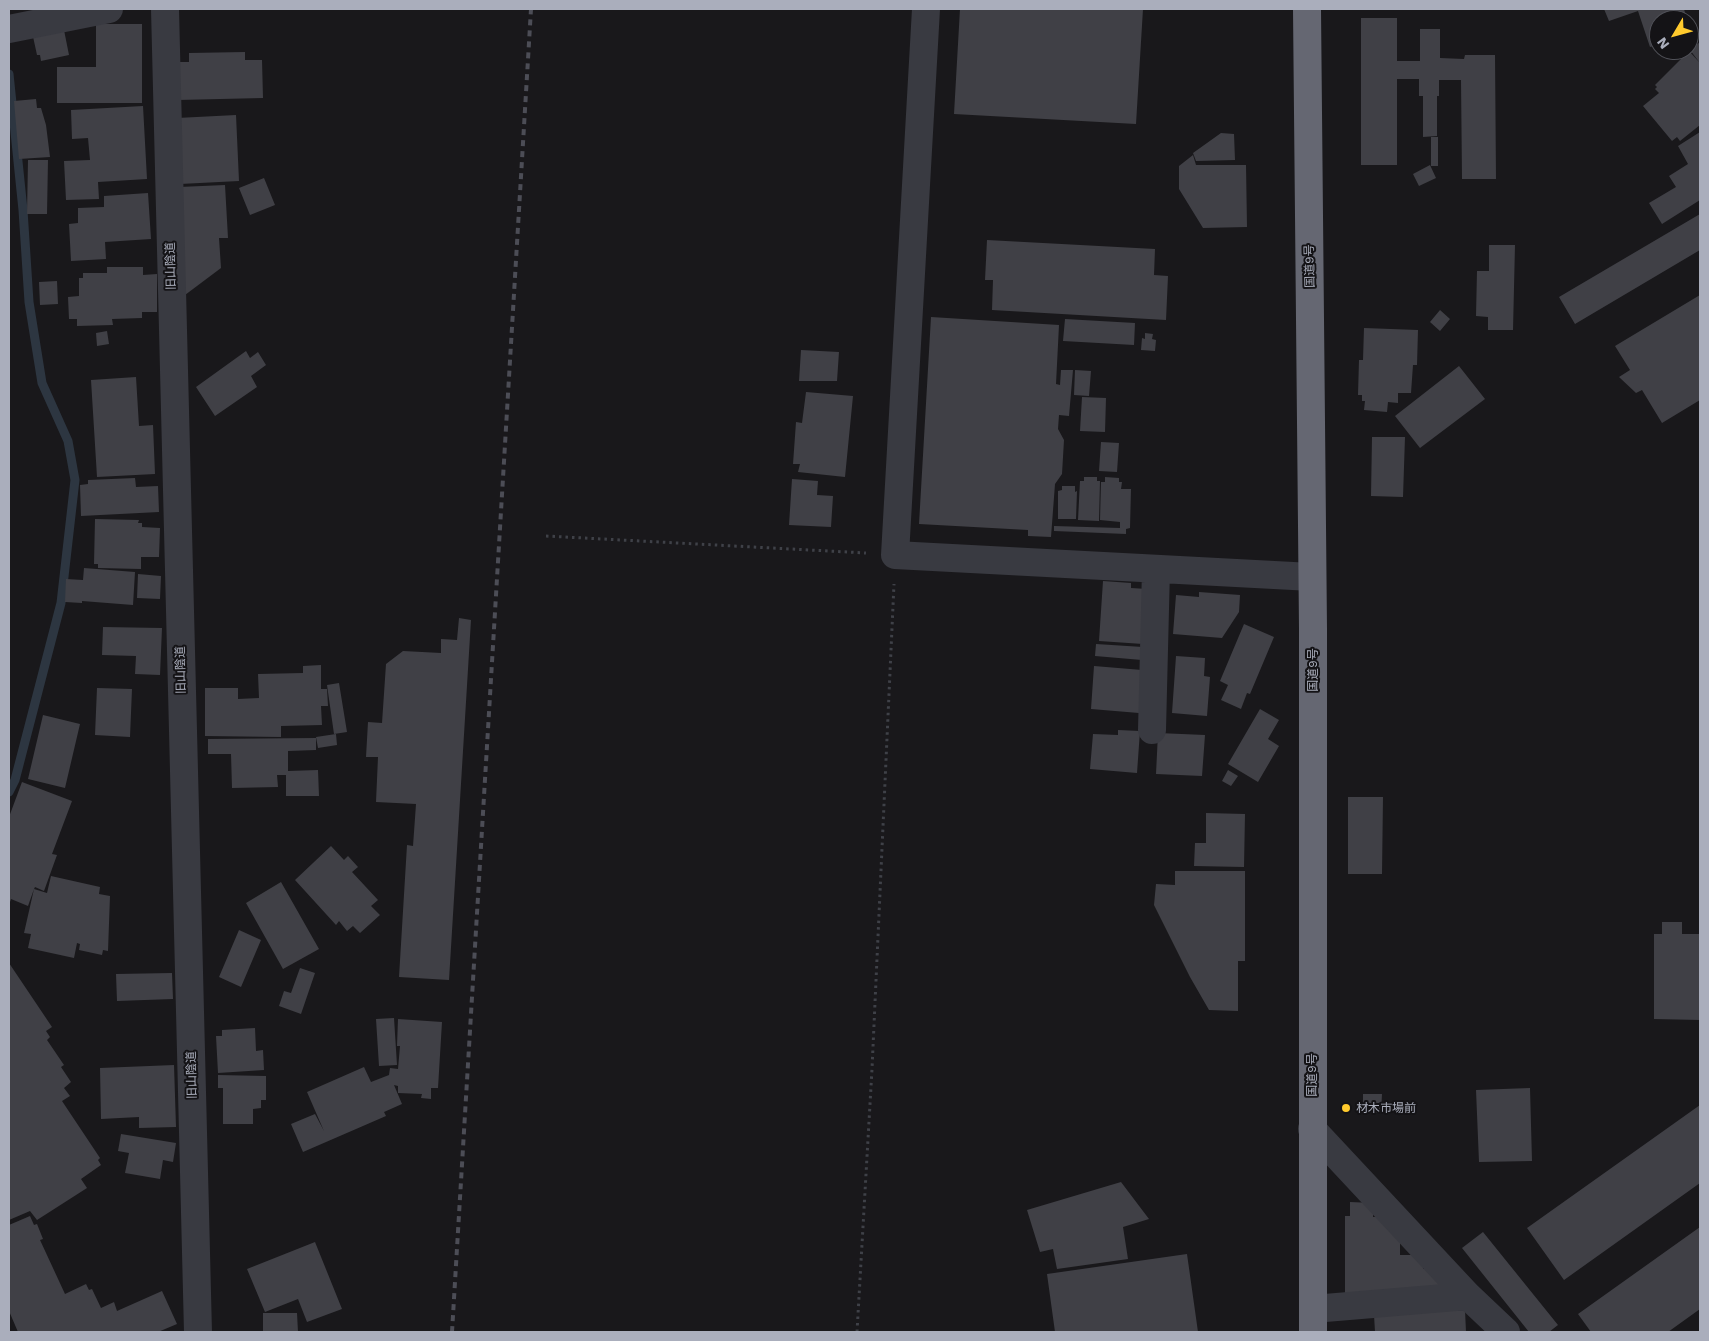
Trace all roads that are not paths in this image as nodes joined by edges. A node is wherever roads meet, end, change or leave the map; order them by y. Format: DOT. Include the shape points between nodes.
graph roads {
  1 [pos="109,9"];
  2 [pos="165,9"];
  3 [pos="926,9"];
  4 [pos="1307,9"];
  5 [pos="9,29"];
  6 [pos="1156,569"];
  7 [pos="1312,577"];
  8 [pos="1152,730"];
  9 [pos="1312,1128"];
  10 [pos="1468,1296"];
  11 [pos="1313,1321"];
  12 [pos="198,1332"];
  13 [pos="1506,1332"];
  1 -- 5 [label="street"];
  2 -- 12 [label="street, 旧山陰道"];
  3 -- 6 [label="street" via="895,555"];
  4 -- 7 [label="highway, 国道9号"];
  6 -- 7 [label="street"];
  6 -- 8 [label="street"];
  7 -- 9 [label="highway, 国道9号"];
  9 -- 10 [label="street"];
  9 -- 11 [label="highway, 国道9号"];
  10 -- 11 [label="street"];
  10 -- 13 [label="street"];
}
